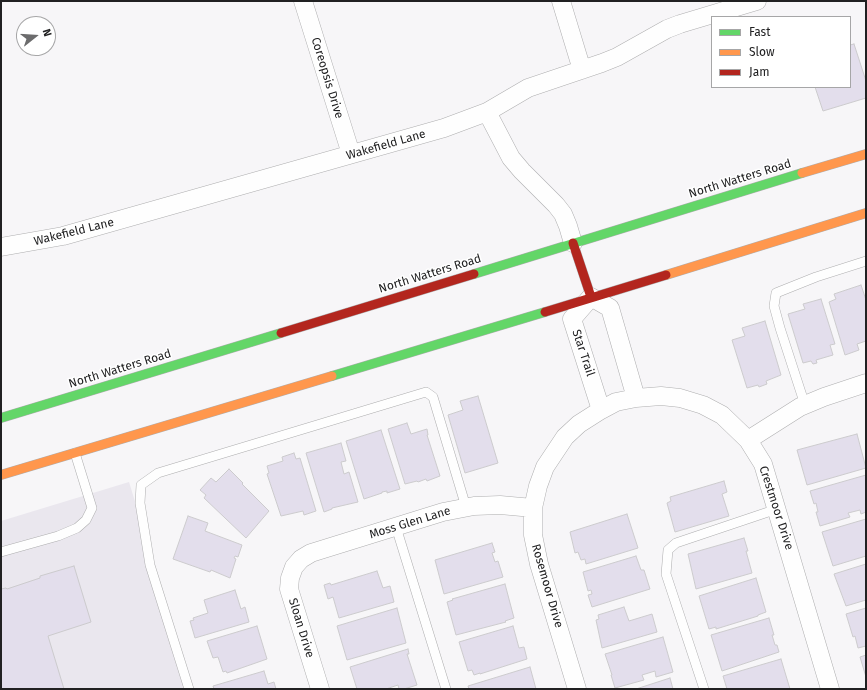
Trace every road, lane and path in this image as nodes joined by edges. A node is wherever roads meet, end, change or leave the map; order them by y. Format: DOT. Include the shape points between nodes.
graph roads {
  1 [pos="303,1"];
  2 [pos="561,1"];
  3 [pos="757,1"];
  4 [pos="582,70"];
  5 [pos="487,112"];
  6 [pos="351,154"];
  7 [pos="866,154"];
  8 [pos="866,213"];
  9 [pos="573,242"];
  10 [pos="1,247"];
  11 [pos="866,261"];
  12 [pos="591,297"];
  13 [pos="866,384"];
  14 [pos="636,398"];
  15 [pos="805,405"];
  16 [pos="601,410"];
  17 [pos="1,418"];
  18 [pos="748,440"];
  19 [pos="76,453"];
  20 [pos="1,475"];
  21 [pos="466,508"];
  22 [pos="533,508"];
  23 [pos="777,509"];
  24 [pos="396,527"];
  25 [pos="1,552"];
  26 [pos="294,567"];
  27 [pos="189,689"];
  28 [pos="320,689"];
  29 [pos="446,689"];
  30 [pos="577,689"];
  31 [pos="704,689"];
  32 [pos="830,689"];
  1 -- 6 [label="street, Coreopsis Drive"];
  2 -- 4 [label="street"];
  3 -- 4 [label="street, Wakefield Lane" via="680,24 617,57"];
  4 -- 5 [label="street, Wakefield Lane" via="528,88"];
  5 -- 6 [label="street, Wakefield Lane" via="444,128"];
  5 -- 9 [label="street" via="511,158 562,214"];
  6 -- 10 [label="street, Wakefield Lane" via="63,236"];
  7 -- 9 [label="main road, North Watters Road"];
  8 -- 12 [label="main road"];
  9 -- 12 [label="main road"];
  9 -- 17 [label="main road, North Watters Road"];
  11 -- 15 [label="lane" via="816,276 776,293 774,306"];
  12 -- 14 [label="street" via="610,308"];
  12 -- 16 [label="street, Star Trail" via="572,319"];
  12 -- 19 [label="main road"];
  13 -- 15 [label="street"];
  14 -- 16 [label="street, Crestmoor Drive" via="616,402"];
  14 -- 18 [label="street, Crestmoor Drive" via="673,397 703,405 722,415"];
  15 -- 18 [label="street"];
  16 -- 22 [label="street, Rosemoor Drive" via="565,437 545,467"];
  18 -- 23 [label="street, Crestmoor Drive" via="763,464"];
  19 -- 20 [label="main road"];
  19 -- 25 [label="lane" via="92,508 86,520 77,528 58,536"];
  21 -- 22 [label="street, Moss Glen Lane" via="500,505"];
  21 -- 24 [label="street, Moss Glen Lane" via="442,512"];
  21 -- 27 [label="lane" via="433,397 426,392 158,473 141,485 140,503 150,565"];
  22 -- 30 [label="street, Rosemoor Drive" via="533,535 539,564"];
  23 -- 31 [label="lane" via="676,543 668,550 666,574"];
  23 -- 32 [label="street, Crestmoor Drive"];
  24 -- 26 [label="street, Moss Glen Lane" via="311,553"];
  24 -- 29 [label="lane"];
  26 -- 28 [label="street, Sloan Drive" via="289,589"];
}
